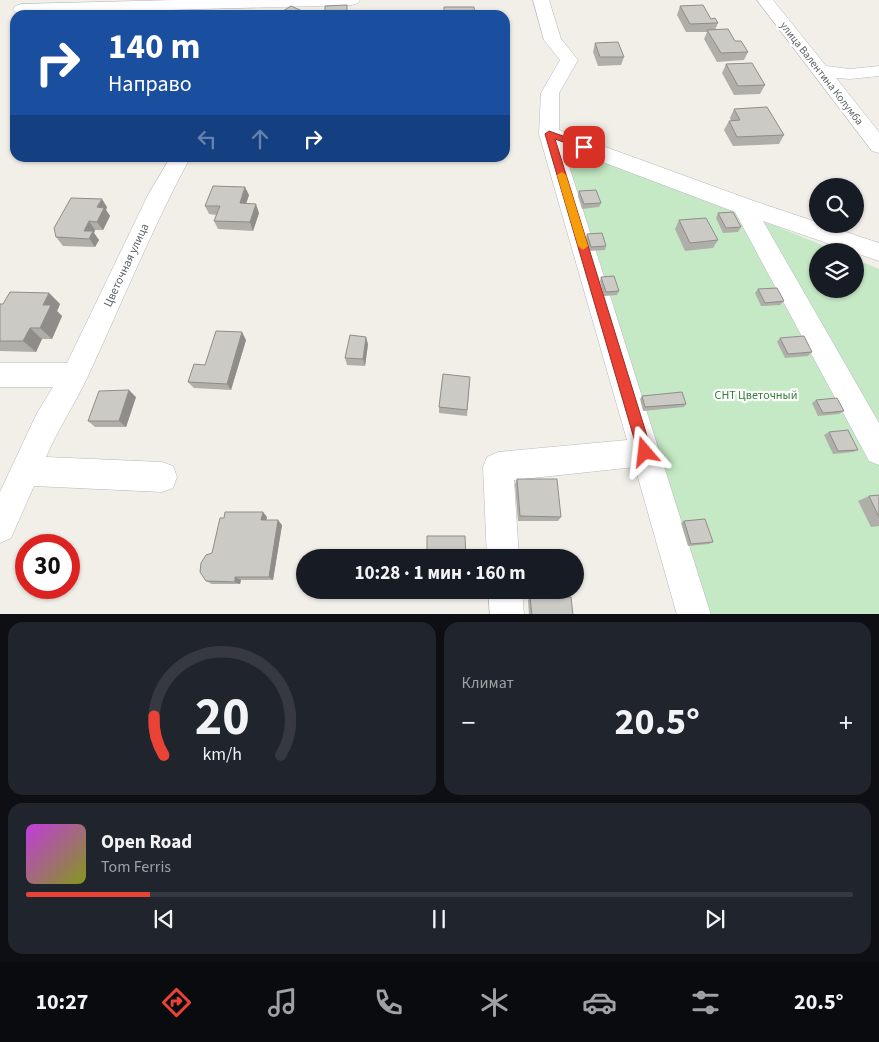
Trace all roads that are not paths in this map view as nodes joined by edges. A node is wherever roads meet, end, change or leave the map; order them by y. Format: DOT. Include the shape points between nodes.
graph roads {
  1 [pos="333,0"];
  2 [pos="352,0"];
  3 [pos="541,0"];
  4 [pos="765,0"];
  5 [pos="22,9"];
  6 [pos="263,9"];
  7 [pos="820,71"];
  8 [pos="879,71"];
  9 [pos="549,134"];
  10 [pos="879,146"];
  11 [pos="178,162"];
  12 [pos="743,206"];
  13 [pos="879,252"];
  14 [pos="0,375"];
  15 [pos="75,375"];
  16 [pos="879,451"];
  17 [pos="645,452"];
  18 [pos="26,472"];
  19 [pos="162,477"];
  20 [pos="0,527"];
  21 [pos="503,549"];
  22 [pos="506,599"];
  23 [pos="507,614"];
  24 [pos="694,614"];
  1 -- 2 [label="street"];
  1 -- 6 [label="street"];
  3 -- 9 [label="street" via="553,40 570,60 550,93"];
  4 -- 7 [label="street, улица Валентина Колумба"];
  5 -- 6 [label="street"];
  7 -- 8 [label="street" via="850,74"];
  7 -- 10 [label="street, улица Валентина Колумба"];
  9 -- 12 [label="street"];
  9 -- 17 [label="street"];
  11 -- 15 [label="street, Цветочная улица"];
  12 -- 13 [label="street"];
  12 -- 16 [label="street"];
  14 -- 15 [label="street"];
  15 -- 18 [label="street, Цветочная улица" via="47,422"];
  17 -- 21 [label="street" via="498,467"];
  17 -- 24 [label="street"];
  18 -- 19 [label="street"];
  18 -- 20 [label="street, Цветочная улица"];
  22 -- 23 [label="street"];
}
